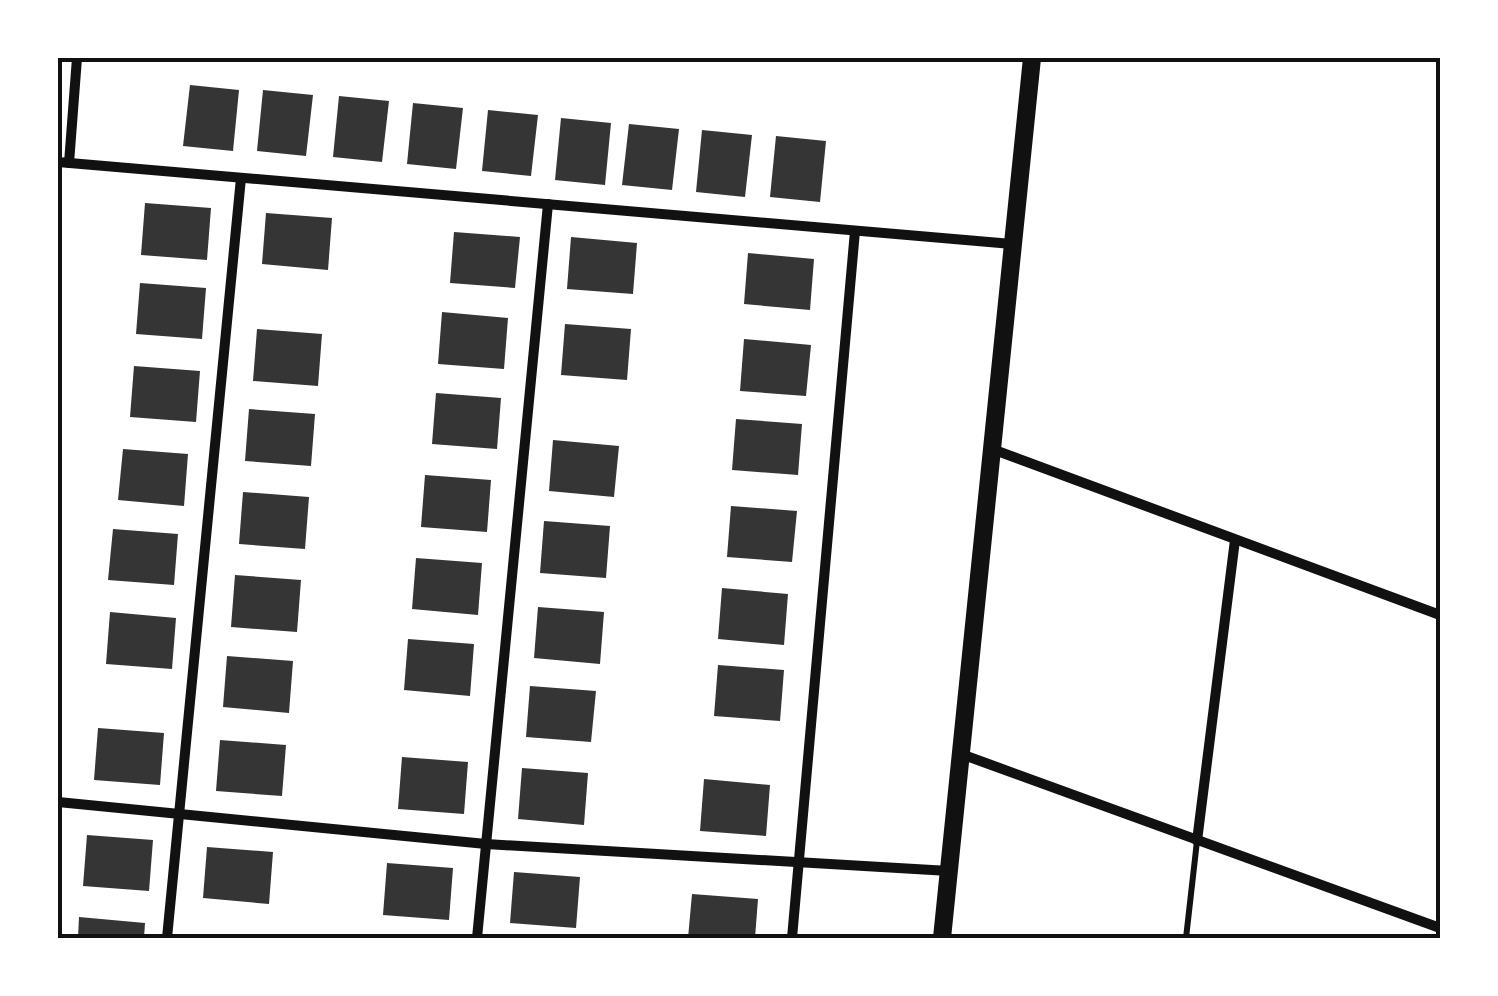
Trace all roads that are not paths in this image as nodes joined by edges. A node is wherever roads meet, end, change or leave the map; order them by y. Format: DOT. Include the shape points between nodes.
graph roads {
  1 [pos="77,58"];
  2 [pos="1032,58"];
  3 [pos="63,163"];
  4 [pos="241,178"];
  5 [pos="548,204"];
  6 [pos="855,231"];
  7 [pos="1012,244"];
  8 [pos="991,449"];
  9 [pos="1235,540"];
  10 [pos="1440,616"];
  11 [pos="960,754"];
  12 [pos="58,802"];
  13 [pos="179,814"];
  14 [pos="1197,841"];
  15 [pos="486,844"];
  16 [pos="799,864"];
  17 [pos="949,871"];
  18 [pos="1440,928"];
  19 [pos="167,938"];
  20 [pos="477,938"];
  21 [pos="792,938"];
  22 [pos="942,938"];
  23 [pos="1186,938"];
  1 -- 3 [label="street"];
  2 -- 7 [label="main road"];
  3 -- 4 [label="street"];
  4 -- 5 [label="street"];
  4 -- 13 [label="street"];
  5 -- 6 [label="street"];
  5 -- 15 [label="street"];
  6 -- 7 [label="street"];
  6 -- 16 [label="street"];
  7 -- 8 [label="main road"];
  8 -- 9 [label="street"];
  8 -- 11 [label="main road"];
  9 -- 10 [label="street"];
  9 -- 14 [label="street"];
  11 -- 14 [label="street"];
  11 -- 17 [label="main road"];
  12 -- 13 [label="street"];
  13 -- 15 [label="street"];
  13 -- 19 [label="street"];
  14 -- 18 [label="street"];
  14 -- 23 [label="lane"];
  15 -- 16 [label="street"];
  15 -- 20 [label="street"];
  16 -- 17 [label="street"];
  16 -- 21 [label="street"];
  17 -- 22 [label="main road"];
}
